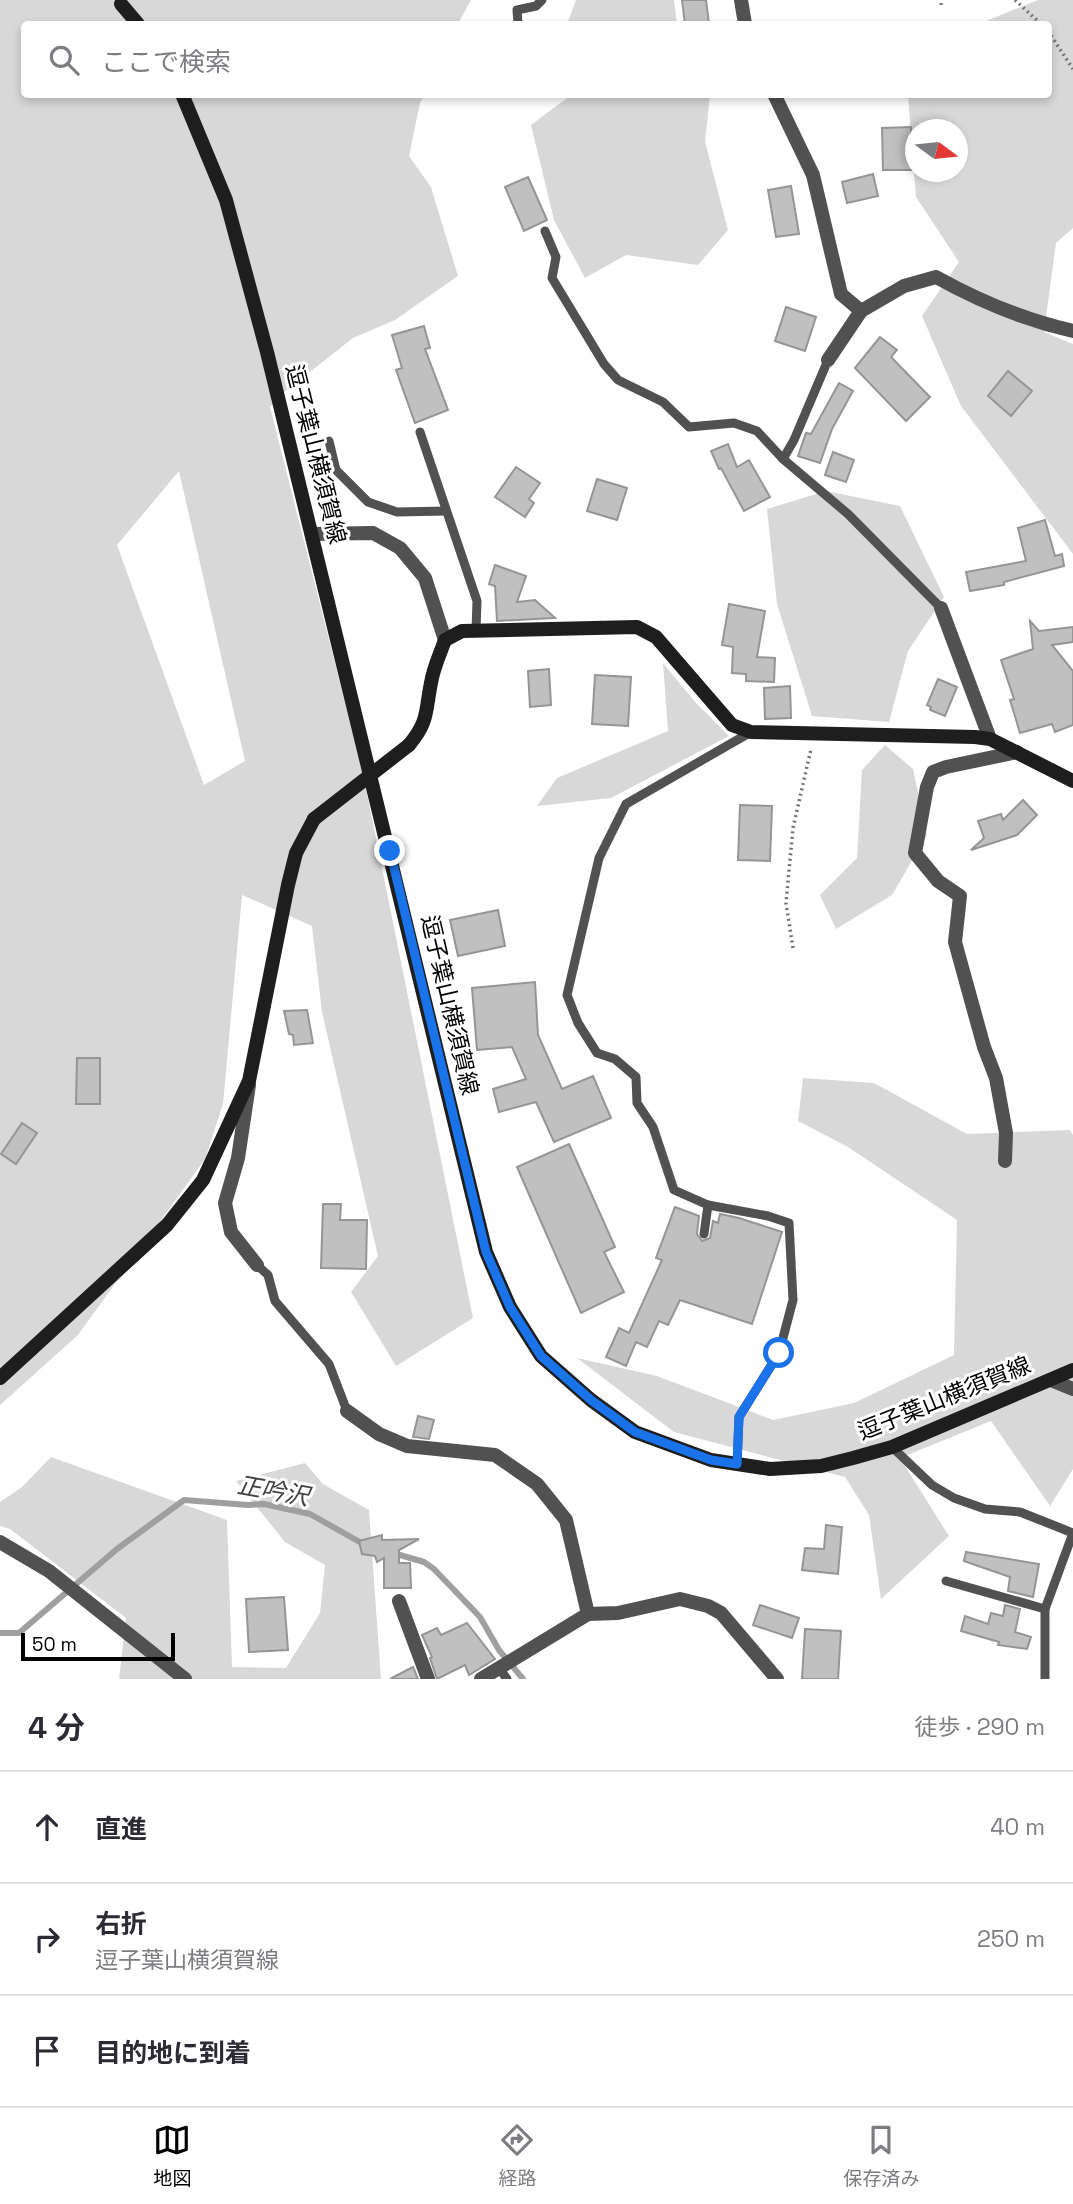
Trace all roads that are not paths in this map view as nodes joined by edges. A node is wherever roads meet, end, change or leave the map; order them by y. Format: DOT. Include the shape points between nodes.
graph roads {
  1 [pos="542,0"];
  2 [pos="741,0"];
  3 [pos="121,4"];
  4 [pos="135,21"];
  5 [pos="518,21"];
  6 [pos="744,21"];
  7 [pos="184,98"];
  8 [pos="776,98"];
  9 [pos="545,231"];
  10 [pos="861,311"];
  11 [pos="1073,331"];
  12 [pos="828,360"];
  13 [pos="419,432"];
  14 [pos="329,441"];
  15 [pos="783,458"];
  16 [pos="446,511"];
  17 [pos="312,534"];
  18 [pos="941,608"];
  19 [pos="476,631"];
  20 [pos="445,640"];
  21 [pos="751,733"];
  22 [pos="990,739"];
  23 [pos="1017,752"];
  24 [pos="1073,781"];
  25 [pos="249,1081"];
  26 [pos="1005,1161"];
  27 [pos="708,1205"];
  28 [pos="704,1234"];
  29 [pos="257,1265"];
  30 [pos="1073,1370"];
  31 [pos="0,1378"];
  32 [pos="1051,1380"];
  33 [pos="1073,1389"];
  34 [pos="347,1411"];
  35 [pos="892,1447"];
  36 [pos="737,1464"];
  37 [pos="1073,1533"];
  38 [pos="0,1542"];
  39 [pos="946,1580"];
  40 [pos="399,1601"];
  41 [pos="1045,1609"];
  42 [pos="588,1614"];
  43 [pos="503,1674"];
  44 [pos="185,1679"];
  45 [pos="428,1679"];
  46 [pos="481,1679"];
  47 [pos="777,1679"];
  48 [pos="1045,1679"];
  1 -- 5 [label="lane" via="517,10"];
  2 -- 6 [label="street"];
  3 -- 4 [label="main road"];
  7 -- 17 [label="main road, 逗子葉山横須賀線" via="226,200"];
  8 -- 10 [label="street" via="813,176 841,294"];
  9 -- 15 [label="lane" via="556,257 552,278 618,380 663,402 689,427 734,423 757,431"];
  10 -- 11 [label="street" via="904,286 936,277 973,298"];
  10 -- 12 [label="street"];
  12 -- 15 [label="lane"];
  13 -- 16 [label="lane"];
  14 -- 16 [label="lane" via="337,470 368,502 397,512"];
  15 -- 18 [label="lane" via="848,514"];
  16 -- 19 [label="lane" via="477,601"];
  17 -- 20 [label="street" via="373,533 400,548 425,578"];
  17 -- 36 [label="main road, 逗子葉山横須賀線" via="486,1252 510,1307 541,1356 635,1432 711,1460"];
  18 -- 22 [label="street"];
  19 -- 20 [label="main road" via="462,631"];
  19 -- 21 [label="main road" via="637,627 656,637 732,725"];
  20 -- 25 [label="main road, bridge" via="431,680 422,729 409,745 314,819 296,853"];
  21 -- 22 [label="main road"];
  21 -- 27 [label="lane" via="626,804 599,858 567,995 597,1053 615,1059 636,1077 637,1103 656,1136 674,1190"];
  22 -- 23 [label="main road"];
  23 -- 24 [label="main road"];
  23 -- 26 [label="street" via="933,772 915,853 938,881 960,896 955,942 996,1078 1006,1133"];
  25 -- 29 [label="street" via="238,1158 225,1203 231,1232"];
  25 -- 31 [label="main road" via="203,1180 167,1225"];
  27 -- 28 [label="lane"];
  27 -- 36 [label="lane" via="789,1223 793,1300 779,1353 739,1417"];
  29 -- 34 [label="lane" via="268,1275 275,1301 330,1364"];
  30 -- 32 [label="main road, 逗子葉山横須賀線"];
  32 -- 33 [label="street"];
  32 -- 35 [label="main road, 逗子葉山横須賀線"];
  34 -- 42 [label="street" via="379,1434 407,1446 495,1455 537,1484 566,1520"];
  35 -- 36 [label="main road, 逗子葉山横須賀線" via="821,1466 770,1469"];
  35 -- 37 [label="lane" via="954,1498 985,1509 1020,1512"];
  37 -- 41 [label="lane"];
  38 -- 44 [label="street" via="49,1571"];
  39 -- 41 [label="lane"];
  40 -- 45 [label="street"];
  41 -- 48 [label="lane"];
  42 -- 43 [label="street"];
  42 -- 47 [label="street" via="680,1599 708,1606 721,1613"];
  43 -- 46 [label="street"];
}
